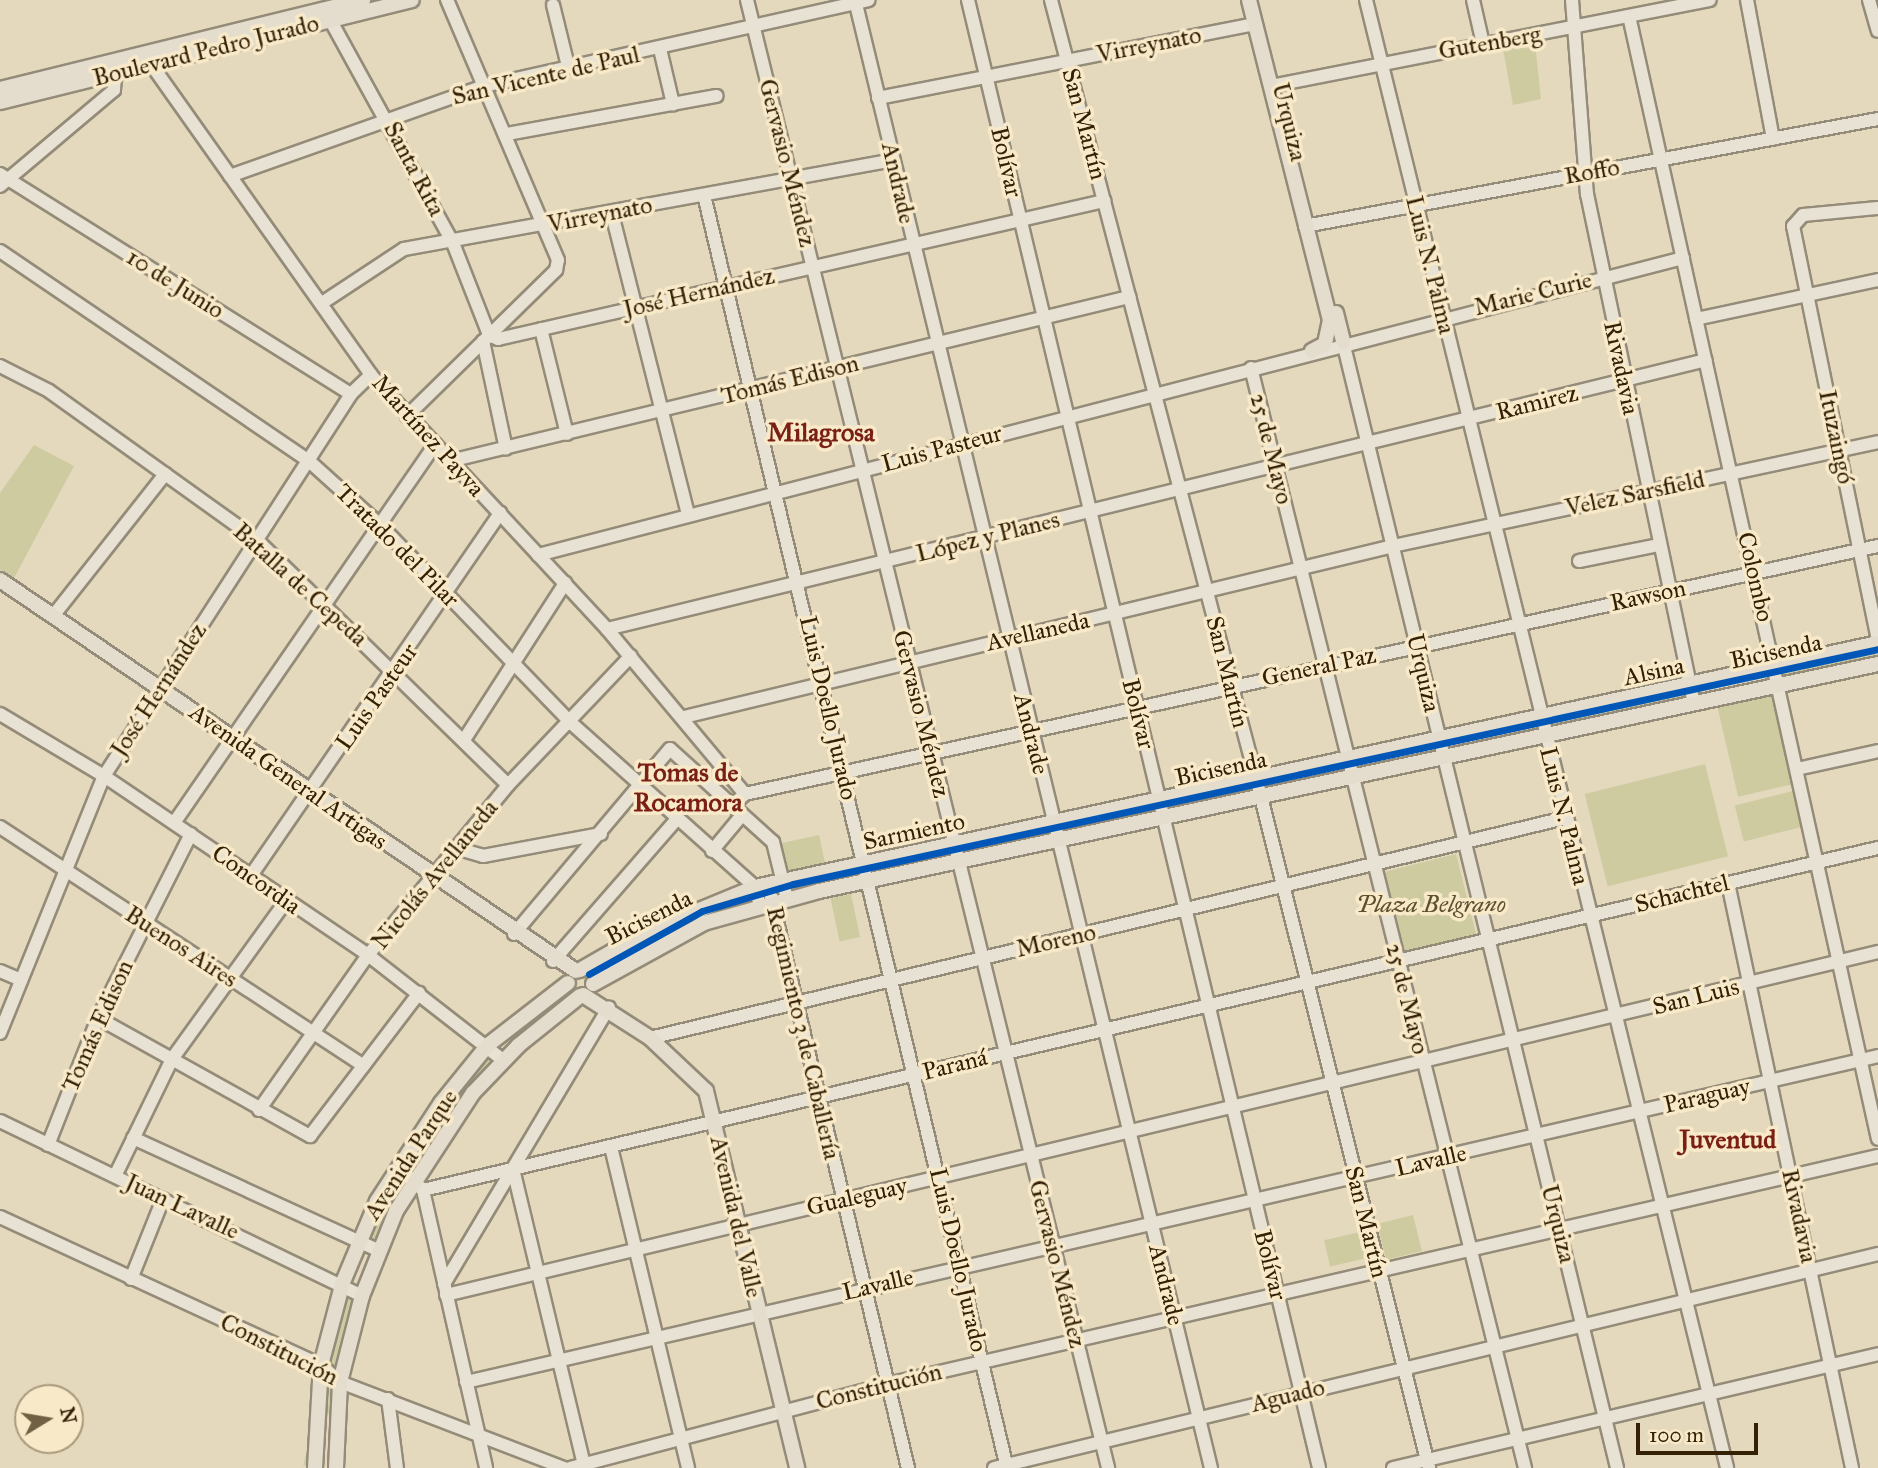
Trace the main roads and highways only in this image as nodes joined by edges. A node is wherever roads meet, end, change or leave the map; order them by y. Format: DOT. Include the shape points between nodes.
graph roads {
  1 [pos="363,0"];
  2 [pos="412,0"];
  3 [pos="1249,0"];
  4 [pos="1258,0"];
  5 [pos="327,15"];
  6 [pos="117,66"];
  7 [pos="1275,85"];
  8 [pos="0,89"];
  9 [pos="0,102"];
  10 [pos="1310,225"];
  11 [pos="1343,342"];
  12 [pos="1312,351"];
  13 [pos="0,580"];
  14 [pos="1878,642"];
  15 [pos="1878,664"];
  16 [pos="1438,737"];
  17 [pos="1442,757"];
  18 [pos="573,976"];
  19 [pos="587,990"];
  20 [pos="545,999"];
  21 [pos="519,1045"];
  22 [pos="314,1468"];
  23 [pos="335,1468"];
  24 [pos="797,1468"];
  1 -- 5 [label="main road, Boulevard Pedro Jurado"];
  2 -- 5 [label="main road, Boulevard Pedro Jurado"];
  3 -- 7 [label="main road, Urquiza"];
  4 -- 7 [label="main road, Urquiza"];
  5 -- 6 [label="main road, Boulevard Pedro Jurado"];
  6 -- 8 [label="main road, Boulevard Pedro Jurado"];
  6 -- 9 [label="main road, Boulevard Pedro Jurado"];
  7 -- 10 [label="main road, Urquiza"];
  10 -- 11 [label="main road, Urquiza"];
  10 -- 12 [label="main road, Urquiza" via="1330,320 1325,344"];
  13 -- 18 [label="main road, Avenida General Artigas"];
  14 -- 16 [label="main road, Alsina"];
  15 -- 17 [label="main road, Alsina"];
  16 -- 18 [label="main road, Sarmiento" via="762,886 646,932"];
  17 -- 19 [label="main road, Sarmiento" via="773,903 694,928"];
  18 -- 19 [label="main road"];
  18 -- 19 [label="main road"];
  18 -- 20 [label="main road, Sarmiento"];
  19 -- 21 [label="main road, Sarmiento"];
  19 -- 24 [label="main road, Avenida del Valle" via="650,1038 706,1091"];
  20 -- 22 [label="main road, Avenida Parque" via="488,1045 398,1168 358,1242 321,1365"];
  21 -- 23 [label="main road, Avenida Parque" via="503,1060 418,1185 380,1251 362,1296 340,1382"];
}
